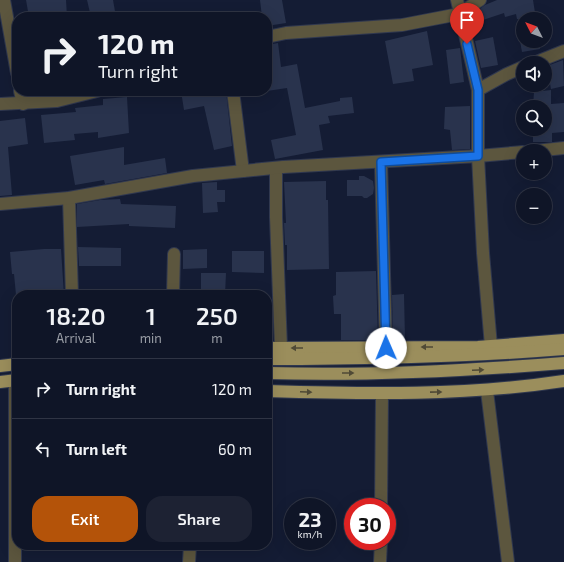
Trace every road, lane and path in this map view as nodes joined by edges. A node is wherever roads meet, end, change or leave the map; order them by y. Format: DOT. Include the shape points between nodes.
graph roads {
  1 [pos="4,0"];
  2 [pos="456,0"];
  3 [pos="480,0"];
  4 [pos="459,14"];
  5 [pos="272,36"];
  6 [pos="12,45"];
  7 [pos="564,51"];
  8 [pos="552,56"];
  9 [pos="516,70"];
  10 [pos="478,90"];
  11 [pos="21,96"];
  12 [pos="77,96"];
  13 [pos="234,96"];
  14 [pos="0,104"];
  15 [pos="23,104"];
  16 [pos="564,148"];
  17 [pos="552,149"];
  18 [pos="516,153"];
  19 [pos="478,156"];
  20 [pos="381,162"];
  21 [pos="276,168"];
  22 [pos="243,171"];
  23 [pos="69,198"];
  24 [pos="0,204"];
  25 [pos="174,254"];
  26 [pos="72,290"];
  27 [pos="173,290"];
  28 [pos="564,340"];
  29 [pos="491,346"];
  30 [pos="272,348"];
  31 [pos="281,348"];
  32 [pos="386,348"];
  33 [pos="564,349"];
  34 [pos="272,359"];
  35 [pos="564,364"];
  36 [pos="12,365"];
  37 [pos="0,366"];
  38 [pos="272,373"];
  39 [pos="12,380"];
  40 [pos="564,381"];
  41 [pos="0,382"];
  42 [pos="272,391"];
  43 [pos="487,391"];
  44 [pos="382,393"];
  45 [pos="381,498"];
  46 [pos="15,550"];
  47 [pos="190,550"];
  48 [pos="381,550"];
  49 [pos="15,562"];
  50 [pos="189,562"];
  51 [pos="380,562"];
  52 [pos="508,562"];
  1 -- 6 [label="street"];
  2 -- 4 [label="street"];
  3 -- 4 [label="street"];
  4 -- 5 [label="street" via="402,25"];
  4 -- 10 [label="street"];
  7 -- 8 [label="street"];
  9 -- 10 [label="street"];
  10 -- 19 [label="street"];
  11 -- 15 [label="street"];
  12 -- 15 [label="street" via="57,101"];
  13 -- 22 [label="street"];
  14 -- 15 [label="street"];
  16 -- 17 [label="street"];
  18 -- 19 [label="street"];
  19 -- 20 [label="street"];
  19 -- 29 [label="street"];
  20 -- 21 [label="street"];
  20 -- 32 [label="street"];
  21 -- 22 [label="street"];
  21 -- 31 [label="street"];
  22 -- 23 [label="street" via="194,176"];
  23 -- 24 [label="street"];
  23 -- 26 [label="street"];
  25 -- 27 [label="street"];
  28 -- 29 [label="main road"];
  29 -- 32 [label="main road, one-way"];
  30 -- 31 [label="main road"];
  32 -- 31 [label="main road, one-way"];
  33 -- 34 [label="main road" via="387,359"];
  38 -- 35 [label="main road, one-way" via="453,371"];
  36 -- 37 [label="main road"];
  39 -- 41 [label="main road"];
  40 -- 43 [label="main road"];
  42 -- 44 [label="main road, one-way"];
  44 -- 43 [label="main road, one-way"];
  43 -- 52 [label="street"];
  44 -- 45 [label="street"];
  46 -- 49 [label="street"];
  47 -- 50 [label="street"];
  48 -- 51 [label="street"];
}
